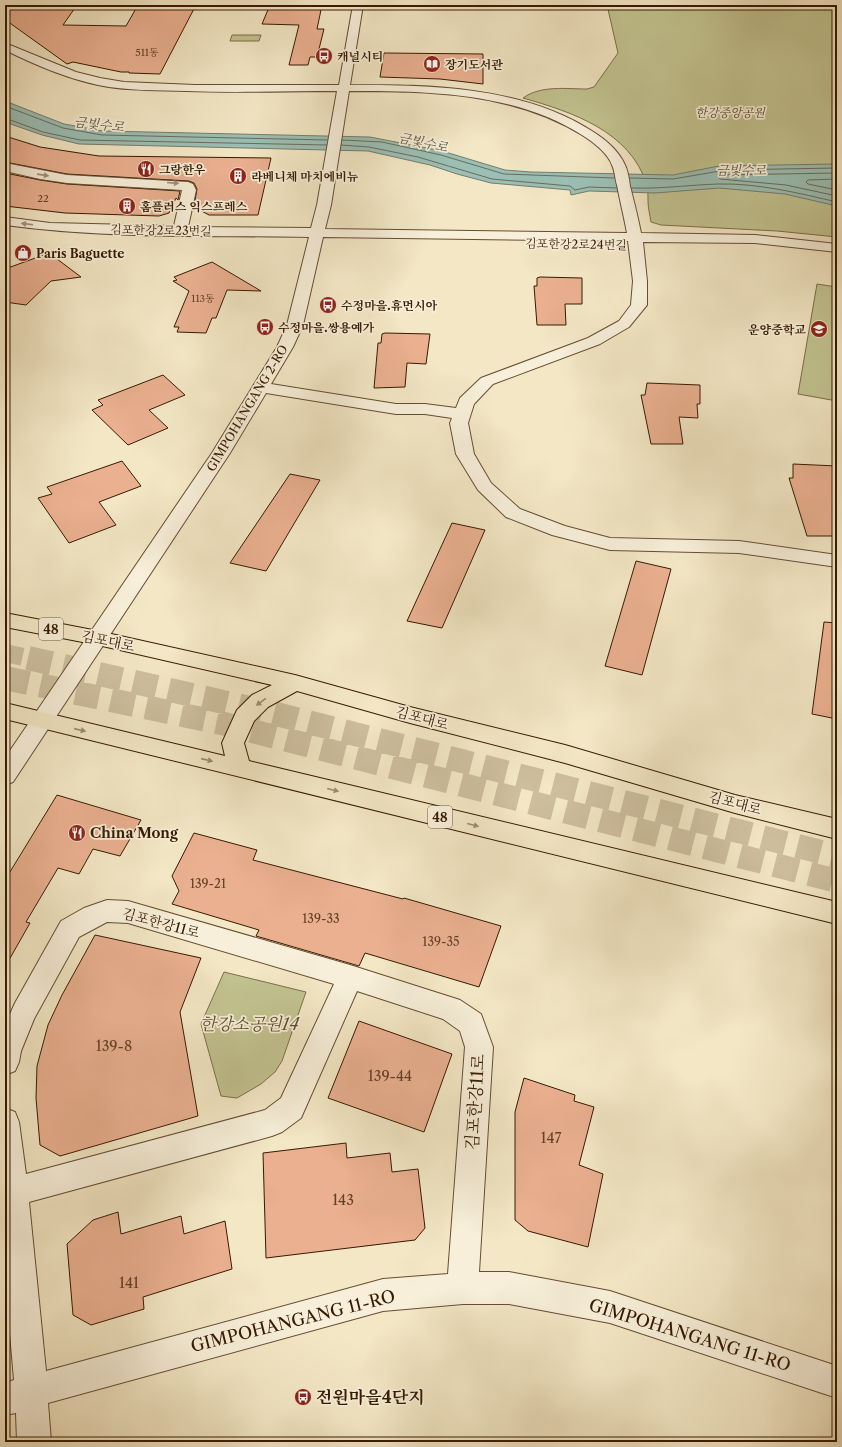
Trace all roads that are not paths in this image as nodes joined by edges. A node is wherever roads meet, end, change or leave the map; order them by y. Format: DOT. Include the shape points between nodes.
graph roads {
  1 [pos="358,5"];
  2 [pos="5,46"];
  3 [pos="345,88"];
  4 [pos="5,167"];
  5 [pos="5,221"];
  6 [pos="180,231"];
  7 [pos="5,232"];
  8 [pos="316,237"];
  9 [pos="635,241"];
  10 [pos="837,248"];
  11 [pos="837,256"];
  12 [pos="262,387"];
  13 [pos="462,414"];
  14 [pos="837,561"];
  15 [pos="5,620"];
  16 [pos="98,638"];
  17 [pos="295,683"];
  18 [pos="5,711"];
  19 [pos="42,721"];
  20 [pos="239,768"];
  21 [pos="5,776"];
  22 [pos="837,829"];
  23 [pos="837,913"];
  24 [pos="350,977"];
  25 [pos="5,1062"];
  26 [pos="5,1122"];
  27 [pos="13,1192"];
  28 [pos="463,1288"];
  29 [pos="837,1382"];
  30 [pos="18,1395"];
  31 [pos="34,1442"];
  1 -- 3 [label="street, GIMPOHANGANG 2-RO"];
  2 -- 3 [label="street" via="69,74 115,85 182,88"];
  3 -- 8 [label="street, GIMPOHANGANG 2-RO"];
  3 -- 9 [label="street" via="447,91 490,97 561,119 581,129 606,147 618,165"];
  4 -- 6 [label="street, one-way" via="67,178 183,185 189,190"];
  6 -- 5 [label="street, 김포한강2로23번길, one-way" via="57,227"];
  6 -- 8 [label="street, 김포한강2로23번길"];
  7 -- 8 [label="street, 김포한강2로23번길" via="79,238"];
  8 -- 9 [label="street, 김포한강2로24번길"];
  8 -- 12 [label="street, GIMPOHANGANG 2-RO" via="295,325 286,347"];
  9 -- 10 [label="street, 김포한강2로24번길" via="755,239"];
  9 -- 11 [label="street, 김포한강2로24번길" via="748,247"];
  9 -- 13 [label="street" via="640,281 639,305 624,324 594,341 487,381 466,402"];
  12 -- 13 [label="street" via="396,409 425,409"];
  12 -- 16 [label="street, GIMPOHANGANG 2-RO"];
  13 -- 14 [label="street" via="459,423 465,454 484,486 513,513 559,531 610,544 739,547"];
  15 -- 16 [label="main road, 김포대로 / 48"];
  16 -- 17 [label="main road, 김포대로 / 48"];
  16 -- 19 [label="street, GIMPOHANGANG 2-RO"];
  17 -- 20 [label="main road, one-way" via="260,701 245,716 233,743"];
  17 -- 22 [label="main road, 김포대로 / 48" via="565,754 735,804"];
  18 -- 19 [label="main road, 48"];
  19 -- 20 [label="main road, 48, one-way"];
  19 -- 21 [label="street, GIMPOHANGANG 2-RO"];
  20 -- 23 [label="main road, 48, one-way"];
  24 -- 25 [label="street, 김포한강11로" via="128,912 107,911 70,929 24,1012 7,1051"];
  24 -- 27 [label="street" via="291,1108 272,1122"];
  24 -- 28 [label="street, 김포한강11로" via="451,1009 471,1023 479,1048"];
  26 -- 27 [label="street"];
  27 -- 30 [label="street"];
  28 -- 29 [label="street, GIMPOHANGANG 11-RO" via="509,1288 610,1306"];
  28 -- 30 [label="street, GIMPOHANGANG 11-RO" via="383,1295"];
  30 -- 31 [label="street"];
}
